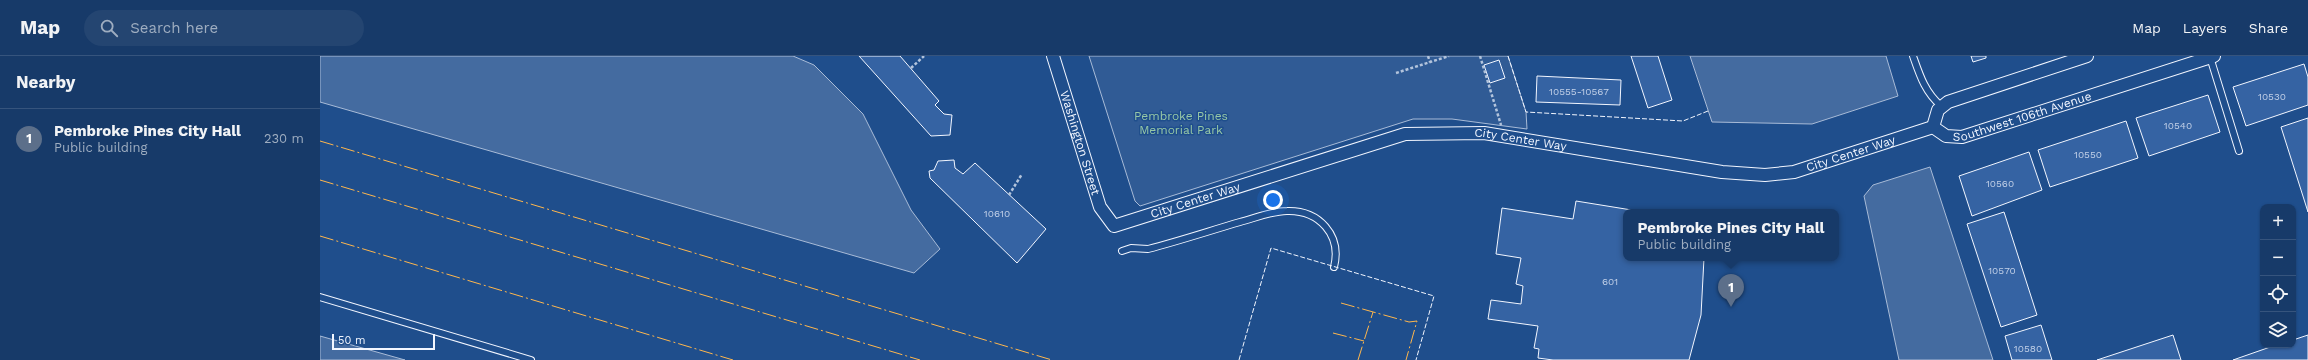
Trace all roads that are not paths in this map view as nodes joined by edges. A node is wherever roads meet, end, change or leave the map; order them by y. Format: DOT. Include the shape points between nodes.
graph roads {
  1 [pos="1053,56"];
  2 [pos="1913,56"];
  3 [pos="2087,56"];
  4 [pos="2212,57"];
  5 [pos="1941,106"];
  6 [pos="1933,127"];
  7 [pos="2239,151"];
  8 [pos="1114,226"];
  9 [pos="1122,251"];
  10 [pos="1334,266"];
  11 [pos="320,297"];
  12 [pos="531,360"];
  1 -- 8 [label="street, Washington Street" via="1100,207"];
  2 -- 5 [label="lane" via="1924,85"];
  3 -- 5 [label="street" via="1964,96"];
  4 -- 6 [label="street, Southwest 106th Avenue" via="1962,137 1946,136"];
  4 -- 7 [label="lane"];
  5 -- 6 [label="street, Southwest 106th Avenue" via="1934,118"];
  6 -- 8 [label="street, City Center Way" via="1794,172 1765,175 1722,172 1484,133 1405,134"];
  9 -- 10 [label="lane" via="1131,248 1148,249 1289,210 1320,219 1327,227 1334,242"];
  11 -- 12 [label="lane"];
}
